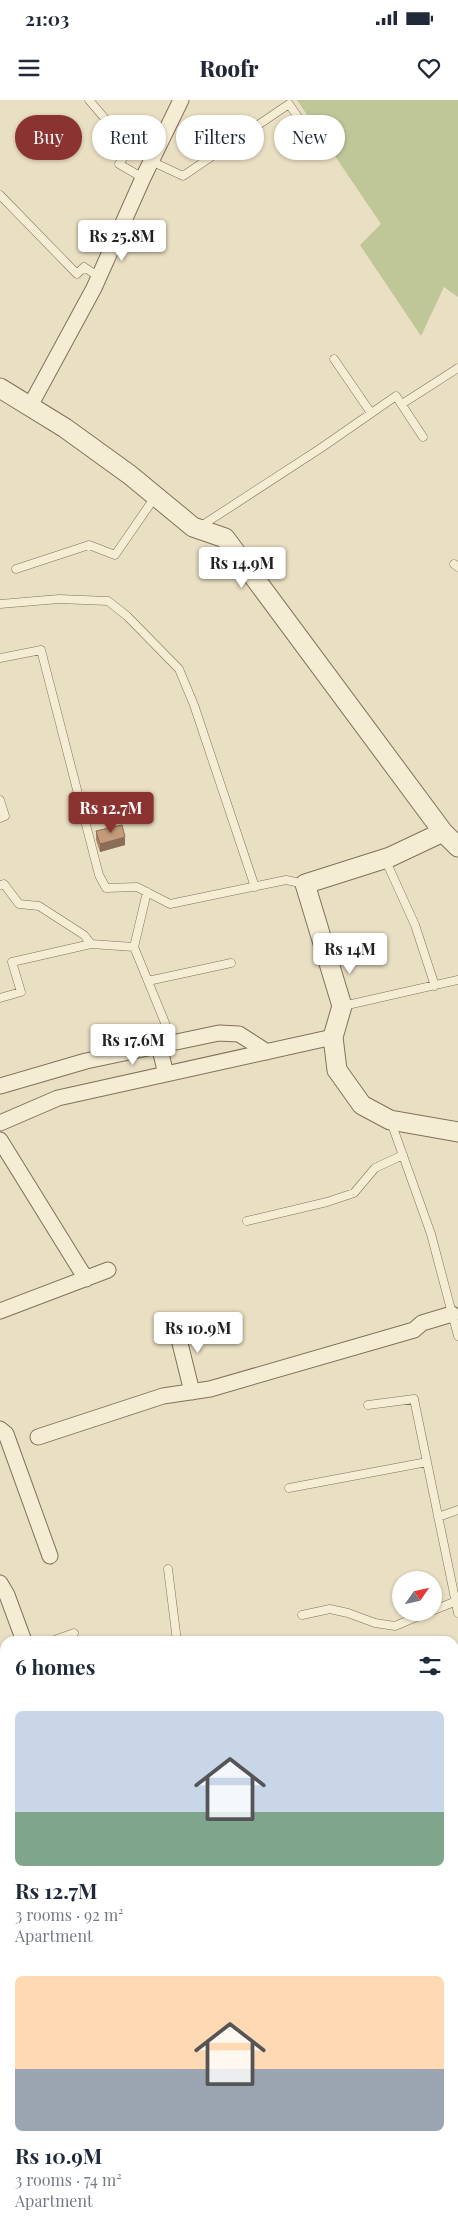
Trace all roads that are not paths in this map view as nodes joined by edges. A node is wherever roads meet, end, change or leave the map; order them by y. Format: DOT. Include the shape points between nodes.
graph roads {
  1 [pos="89,100"];
  2 [pos="181,100"];
  3 [pos="297,115"];
  4 [pos="151,161"];
  5 [pos="143,178"];
  6 [pos="0,194"];
  7 [pos="99,277"];
  8 [pos="334,359"];
  9 [pos="458,368"];
  10 [pos="0,388"];
  11 [pos="402,404"];
  12 [pos="30,406"];
  13 [pos="371,413"];
  14 [pos="423,437"];
  15 [pos="156,496"];
  16 [pos="197,529"];
  17 [pos="16,569"];
  18 [pos="0,604"];
  19 [pos="0,658"];
  20 [pos="0,800"];
  21 [pos="0,818"];
  22 [pos="444,832"];
  23 [pos="458,847"];
  24 [pos="385,859"];
  25 [pos="305,884"];
  26 [pos="0,885"];
  27 [pos="255,886"];
  28 [pos="147,892"];
  29 [pos="91,944"];
  30 [pos="134,947"];
  31 [pos="231,963"];
  32 [pos="458,980"];
  33 [pos="148,981"];
  34 [pos="435,986"];
  35 [pos="0,998"];
  36 [pos="342,1006"];
  37 [pos="333,1037"];
  38 [pos="165,1040"];
  39 [pos="267,1052"];
  40 [pos="166,1074"];
  41 [pos="0,1086"];
  42 [pos="390,1120"];
  43 [pos="0,1123"];
  44 [pos="458,1132"];
  45 [pos="0,1140"];
  46 [pos="403,1155"];
  47 [pos="247,1221"];
  48 [pos="108,1270"];
  49 [pos="86,1279"];
  50 [pos="0,1311"];
  51 [pos="452,1314"];
  52 [pos="175,1323"];
  53 [pos="458,1336"];
  54 [pos="192,1392"];
  55 [pos="368,1405"];
  56 [pos="0,1429"];
  57 [pos="38,1437"];
  58 [pos="426,1462"];
  59 [pos="289,1488"];
  60 [pos="458,1510"];
  61 [pos="438,1517"];
  62 [pos="50,1556"];
  63 [pos="168,1569"];
  64 [pos="0,1583"];
  65 [pos="454,1602"];
  66 [pos="442,1607"];
  67 [pos="458,1613"];
  68 [pos="302,1615"];
  69 [pos="407,1621"];
  70 [pos="74,1633"];
  71 [pos="22,1636"];
  72 [pos="66,1636"];
  73 [pos="176,1636"];
  1 -- 5 [label="lane" via="130,148 119,164"];
  2 -- 4 [label="street"];
  3 -- 4 [label="lane" via="289,104 182,176"];
  4 -- 5 [label="street"];
  5 -- 7 [label="street"];
  6 -- 7 [label="lane" via="77,274 84,267"];
  7 -- 12 [label="street"];
  8 -- 13 [label="lane"];
  9 -- 11 [label="lane"];
  10 -- 12 [label="street"];
  11 -- 13 [label="lane" via="396,396"];
  11 -- 14 [label="lane"];
  12 -- 15 [label="street" via="130,474"];
  13 -- 16 [label="lane"];
  15 -- 16 [label="street"];
  15 -- 17 [label="lane" via="115,556 89,545"];
  16 -- 22 [label="street" via="225,538"];
  18 -- 27 [label="lane" via="59,598 108,601 179,669"];
  19 -- 28 [label="lane" via="41,650 99,876 106,888 137,887"];
  20 -- 21 [label="lane" via="5,816"];
  22 -- 23 [label="street"];
  22 -- 24 [label="street"];
  24 -- 25 [label="street"];
  24 -- 34 [label="lane" via="415,925"];
  25 -- 27 [label="lane" via="286,880"];
  25 -- 36 [label="street"];
  26 -- 29 [label="lane" via="4,884 19,904 40,906 84,935"];
  27 -- 28 [label="lane" via="170,904"];
  28 -- 30 [label="lane"];
  29 -- 30 [label="lane"];
  29 -- 35 [label="lane" via="12,962 21,992"];
  30 -- 33 [label="lane"];
  31 -- 33 [label="lane"];
  32 -- 34 [label="lane"];
  33 -- 38 [label="lane"];
  34 -- 36 [label="lane"];
  36 -- 37 [label="street"];
  37 -- 39 [label="street"];
  37 -- 42 [label="street" via="337,1070 362,1105"];
  38 -- 39 [label="street" via="219,1033 239,1034"];
  38 -- 40 [label="street"];
  38 -- 41 [label="street"];
  39 -- 40 [label="street"];
  40 -- 43 [label="street" via="58,1098"];
  42 -- 44 [label="street"];
  42 -- 46 [label="lane"];
  45 -- 49 [label="street"];
  46 -- 47 [label="lane" via="375,1168 354,1193"];
  46 -- 51 [label="lane" via="431,1234"];
  48 -- 49 [label="street"];
  49 -- 50 [label="street"];
  51 -- 53 [label="lane"];
  51 -- 54 [label="street" via="422,1323 414,1330"];
  52 -- 54 [label="street"];
  54 -- 57 [label="street" via="163,1396"];
  55 -- 58 [label="lane" via="414,1399"];
  56 -- 62 [label="street" via="6,1434"];
  58 -- 59 [label="lane"];
  58 -- 61 [label="lane"];
  60 -- 61 [label="lane"];
  61 -- 65 [label="lane"];
  63 -- 73 [label="lane"];
  64 -- 71 [label="street"];
  65 -- 66 [label="lane"];
  65 -- 67 [label="lane"];
  68 -- 69 [label="lane" via="330,1609 375,1623 395,1626"];
  70 -- 72 [label="lane"];
}
